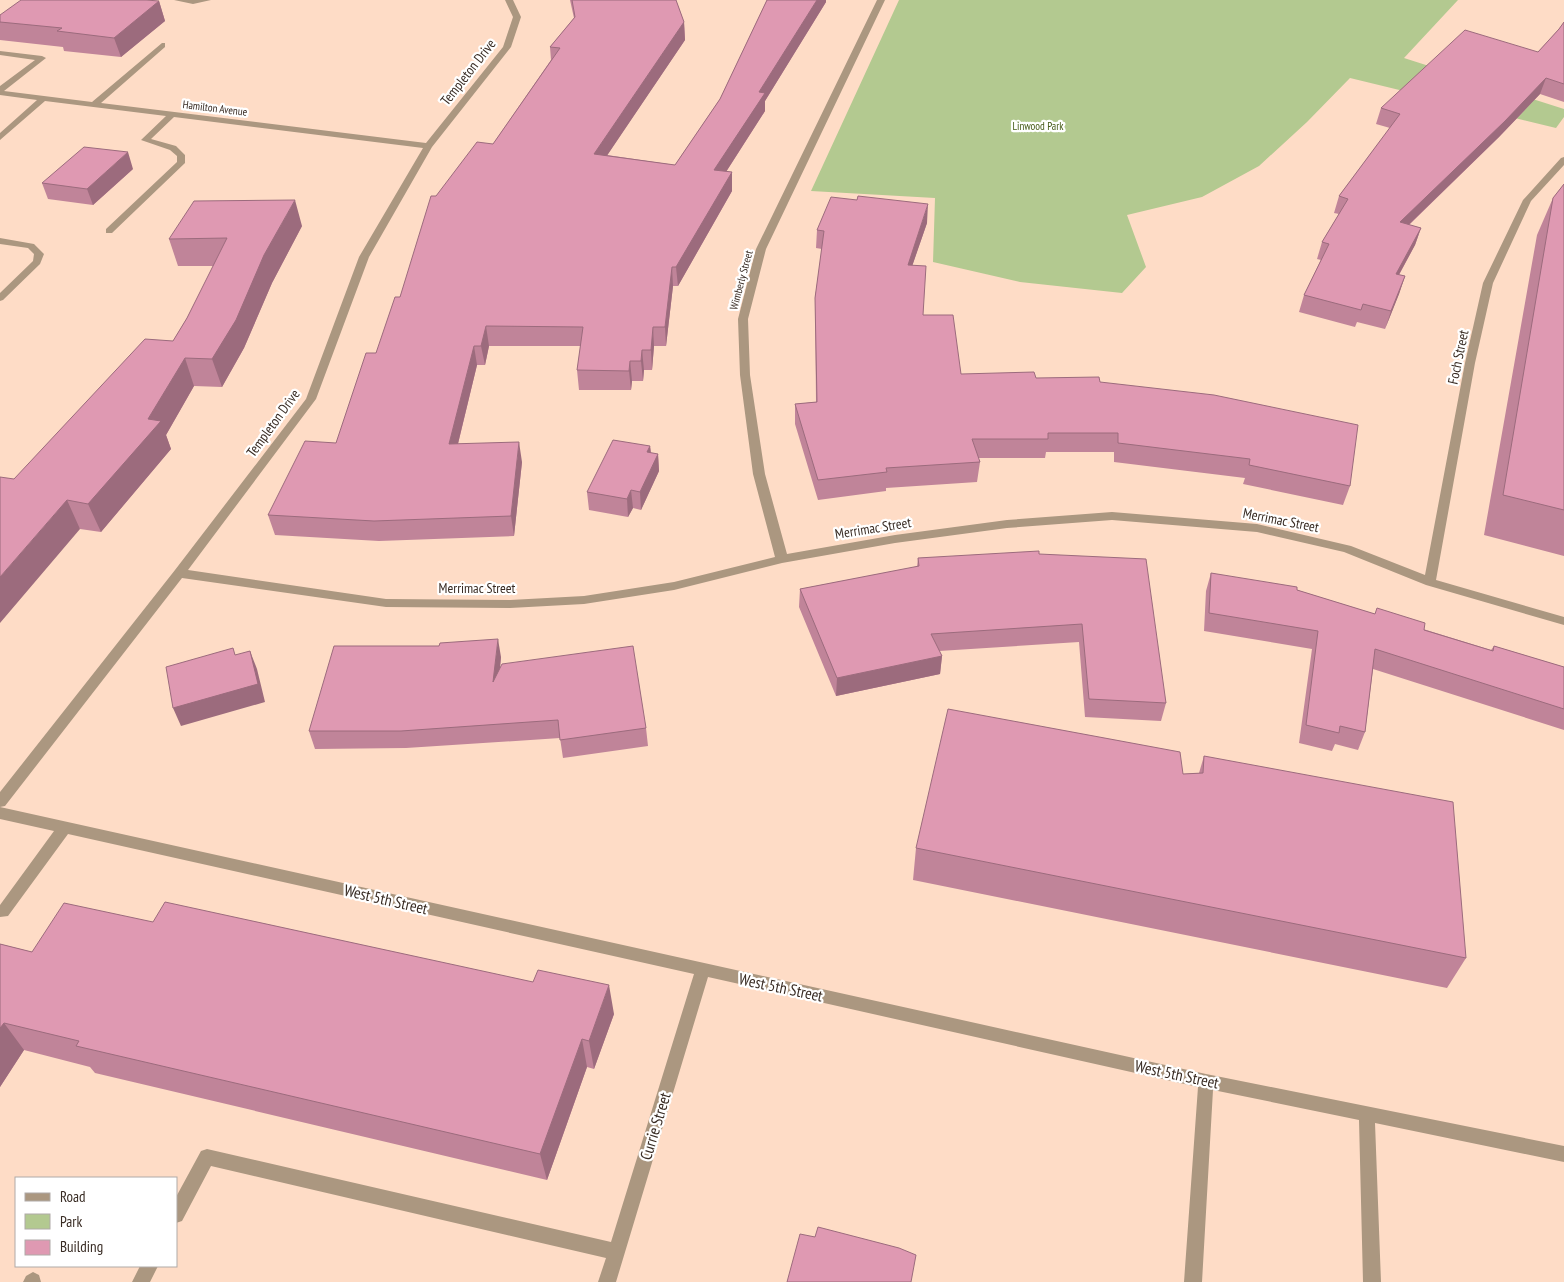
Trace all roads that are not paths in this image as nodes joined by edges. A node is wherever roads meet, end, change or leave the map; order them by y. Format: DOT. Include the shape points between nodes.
graph roads {
  1 [pos="178,0"];
  2 [pos="207,0"];
  3 [pos="509,0"];
  4 [pos="881,0"];
  5 [pos="162,45"];
  6 [pos="0,53"];
  7 [pos="0,92"];
  8 [pos="44,98"];
  9 [pos="95,104"];
  10 [pos="173,114"];
  11 [pos="0,137"];
  12 [pos="428,146"];
  13 [pos="1564,160"];
  14 [pos="109,231"];
  15 [pos="0,241"];
  16 [pos="0,298"];
  17 [pos="782,559"];
  18 [pos="180,573"];
  19 [pos="1430,582"];
  20 [pos="1564,621"];
  21 [pos="0,802"];
  22 [pos="0,813"];
  23 [pos="65,827"];
  24 [pos="3,912"];
  25 [pos="703,970"];
  26 [pos="1206,1080"];
  27 [pos="1367,1114"];
  28 [pos="1564,1154"];
  29 [pos="178,1211"];
  30 [pos="616,1252"];
  31 [pos="148,1267"];
  32 [pos="141,1282"];
  33 [pos="607,1282"];
  34 [pos="1193,1282"];
  35 [pos="1372,1282"];
  1 -- 2 [label="street"];
  3 -- 12 [label="street, Templeton Drive" via="517,17 508,47"];
  4 -- 17 [label="street, Wimberly Street" via="761,249 743,319 745,375 759,474"];
  5 -- 9 [label="street"];
  6 -- 7 [label="street" via="42,58"];
  7 -- 8 [label="street, Hamilton Avenue"];
  8 -- 9 [label="street, Hamilton Avenue"];
  8 -- 11 [label="street"];
  9 -- 10 [label="street, Hamilton Avenue"];
  10 -- 12 [label="street, Hamilton Avenue"];
  10 -- 14 [label="street" via="145,140 173,148 181,155 181,163"];
  12 -- 18 [label="street, Templeton Drive" via="364,257 311,399"];
  13 -- 19 [label="street, Foch Street" via="1527,200 1488,283"];
  15 -- 16 [label="street" via="30,246 39,254 38,262"];
  17 -- 18 [label="street, Merrimac Street" via="674,586 584,600 510,604 386,603"];
  17 -- 19 [label="street, Merrimac Street" via="1007,524 1112,516 1257,528 1347,549"];
  18 -- 21 [label="street, Templeton Drive"];
  19 -- 20 [label="street, Merrimac Street"];
  22 -- 23 [label="street, West 5th Street"];
  23 -- 24 [label="street"];
  23 -- 25 [label="street, West 5th Street"];
  25 -- 26 [label="street, West 5th Street"];
  25 -- 30 [label="street, Currie Street"];
  26 -- 27 [label="street, West 5th Street"];
  26 -- 34 [label="street"];
  27 -- 28 [label="street, West 5th Street"];
  27 -- 35 [label="street"];
  29 -- 30 [label="street" via="207,1157"];
  30 -- 33 [label="street, Currie Street"];
  31 -- 32 [label="street"];
}
